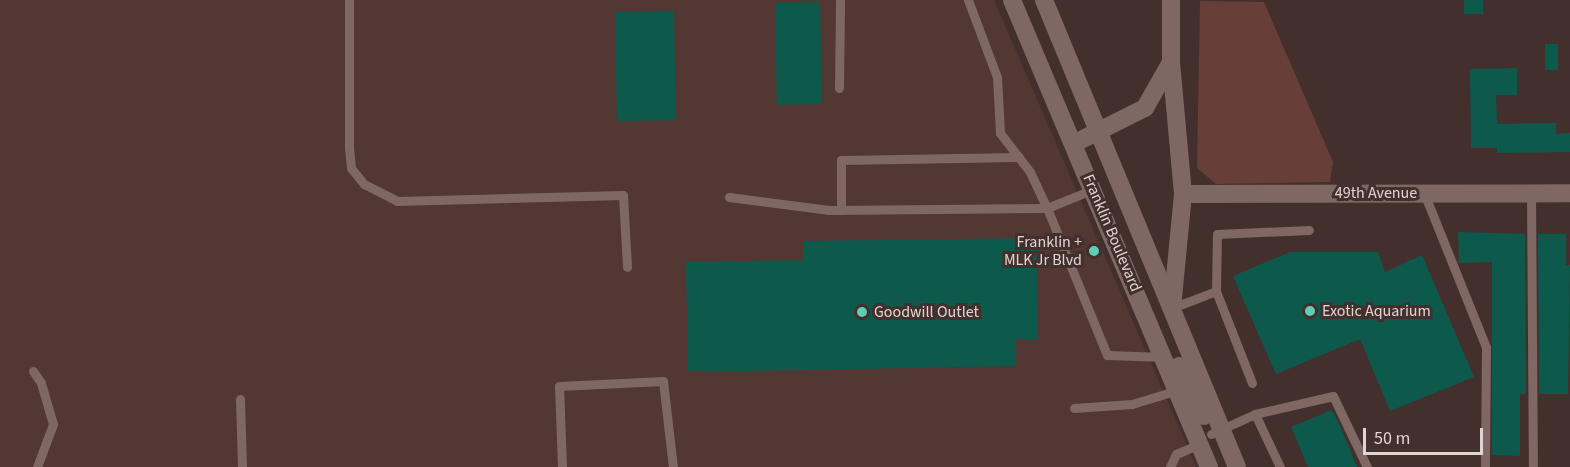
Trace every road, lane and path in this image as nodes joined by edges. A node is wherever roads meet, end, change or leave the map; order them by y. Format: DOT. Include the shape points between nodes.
graph roads {
  1 [pos="349,0"];
  2 [pos="840,0"];
  3 [pos="968,0"];
  4 [pos="1012,0"];
  5 [pos="1044,0"];
  6 [pos="1171,0"];
  7 [pos="1172,62"];
  8 [pos="838,88"];
  9 [pos="1098,133"];
  10 [pos="1075,143"];
  11 [pos="1019,158"];
  12 [pos="1094,189"];
  13 [pos="1424,193"];
  14 [pos="1531,193"];
  15 [pos="1570,193"];
  16 [pos="1183,194"];
  17 [pos="729,197"];
  18 [pos="1047,208"];
  19 [pos="842,210"];
  20 [pos="1309,230"];
  21 [pos="627,267"];
  22 [pos="1216,291"];
  23 [pos="1172,308"];
  24 [pos="1165,357"];
  25 [pos="33,371"];
  26 [pos="1252,383"];
  27 [pos="1179,390"];
  28 [pos="240,399"];
  29 [pos="1074,408"];
  30 [pos="1255,414"];
  31 [pos="1211,436"];
  32 [pos="37,467"];
  33 [pos="242,467"];
  34 [pos="562,467"];
  35 [pos="673,467"];
  36 [pos="1170,467"];
  37 [pos="1209,467"];
  38 [pos="1237,467"];
  39 [pos="1280,467"];
  40 [pos="1367,467"];
  41 [pos="1485,467"];
  42 [pos="1533,467"];
  1 -- 21 [label="lane" via="349,148 351,168 364,184 397,201 623,195"];
  2 -- 8 [label="lane"];
  3 -- 11 [label="lane" via="997,77 1000,133"];
  4 -- 10 [label="main road, Franklin Boulevard"];
  5 -- 9 [label="main road, Franklin Boulevard"];
  6 -- 7 [label="main road"];
  7 -- 9 [label="main road" via="1145,108"];
  7 -- 16 [label="main road"];
  9 -- 10 [label="main road"];
  9 -- 23 [label="main road, Franklin Boulevard"];
  10 -- 12 [label="main road, Franklin Boulevard"];
  11 -- 18 [label="lane"];
  11 -- 19 [label="lane" via="841,160"];
  12 -- 18 [label="lane"];
  12 -- 24 [label="main road, Franklin Boulevard"];
  13 -- 14 [label="main road, 49th Avenue"];
  13 -- 16 [label="main road, 49th Avenue"];
  13 -- 41 [label="lane" via="1486,347"];
  14 -- 15 [label="main road, 49th Avenue"];
  14 -- 42 [label="lane"];
  16 -- 23 [label="main road"];
  17 -- 19 [label="lane"];
  18 -- 19 [label="lane"];
  18 -- 24 [label="lane" via="1107,355"];
  20 -- 22 [label="lane" via="1217,234"];
  22 -- 23 [label="lane"];
  22 -- 26 [label="lane"];
  23 -- 31 [label="main road, Franklin Boulevard"];
  24 -- 27 [label="main road, Franklin Boulevard"];
  24 -- 31 [label="main road" via="1184,372"];
  25 -- 32 [label="lane" via="41,383 52,424"];
  27 -- 29 [label="lane" via="1132,404"];
  27 -- 31 [label="main road, Franklin Boulevard"];
  28 -- 33 [label="lane"];
  30 -- 31 [label="lane"];
  30 -- 39 [label="lane"];
  30 -- 40 [label="lane" via="1333,396"];
  31 -- 36 [label="lane" via="1176,454"];
  31 -- 37 [label="main road, Franklin Boulevard"];
  31 -- 38 [label="main road, Franklin Boulevard"];
  34 -- 35 [label="lane" via="559,386 663,381"];
}
